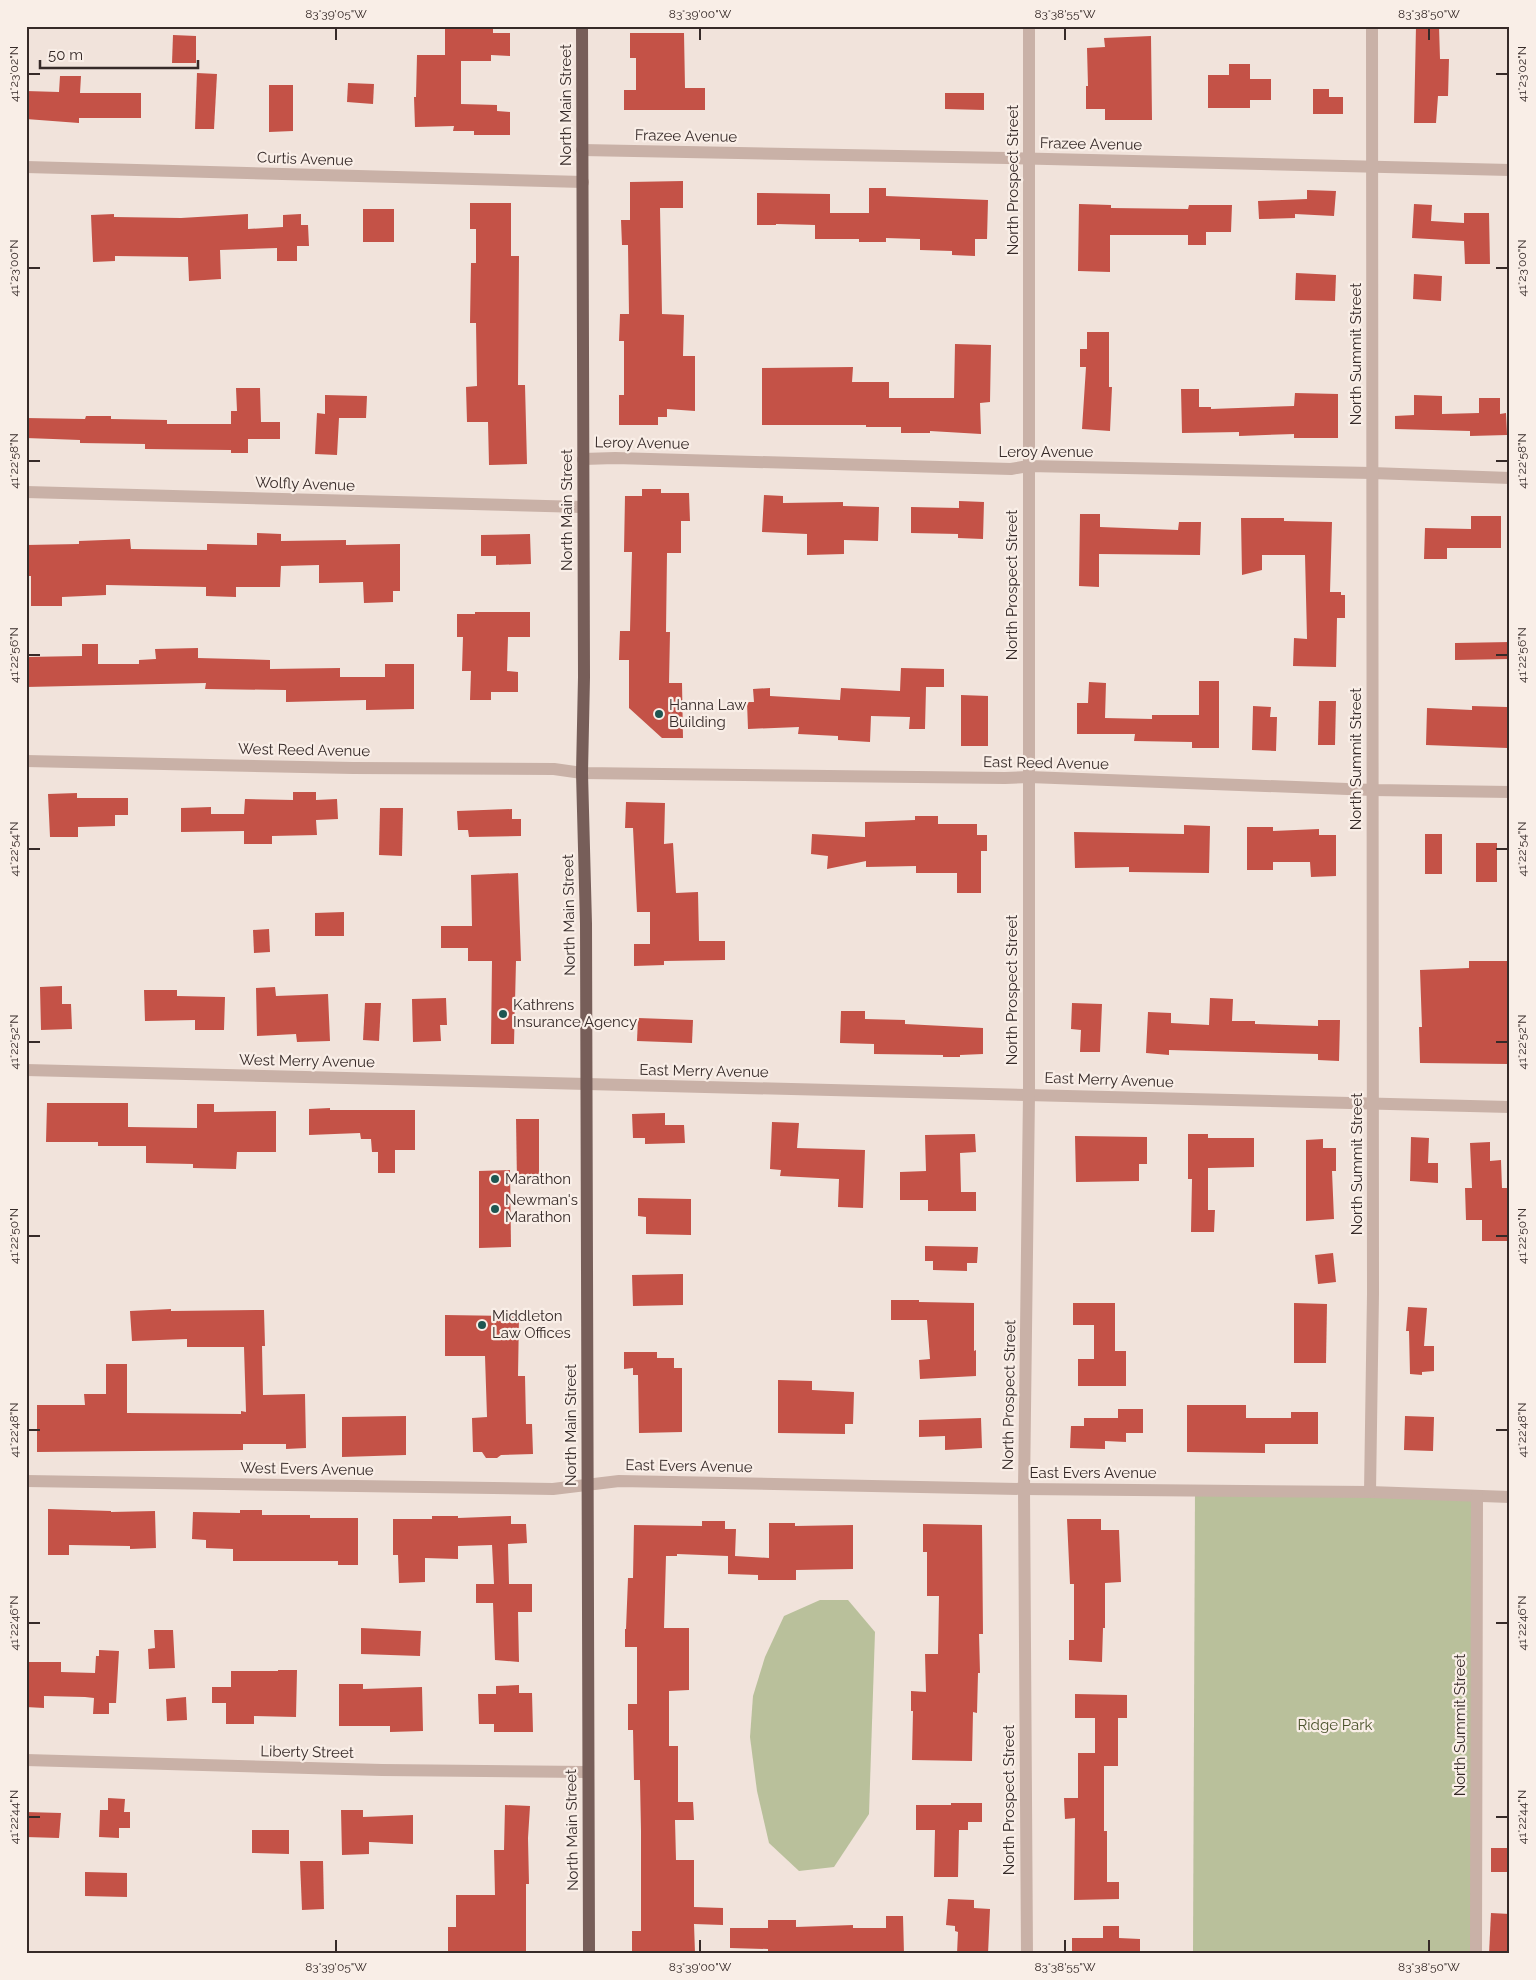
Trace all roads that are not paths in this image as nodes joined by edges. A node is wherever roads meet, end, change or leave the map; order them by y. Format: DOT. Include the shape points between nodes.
graph roads {
  1 [pos="582,26"];
  2 [pos="1029,26"];
  3 [pos="1372,26"];
  4 [pos="582,150"];
  5 [pos="1029,158"];
  6 [pos="1372,167"];
  7 [pos="26,168"];
  8 [pos="1510,170"];
  9 [pos="583,182"];
  10 [pos="583,459"];
  11 [pos="1028,466"];
  12 [pos="1372,473"];
  13 [pos="1510,478"];
  14 [pos="26,492"];
  15 [pos="583,507"];
  16 [pos="26,761"];
  17 [pos="582,773"];
  18 [pos="1029,777"];
  19 [pos="1372,790"];
  20 [pos="1510,792"];
  21 [pos="26,1070"];
  22 [pos="587,1085"];
  23 [pos="1029,1094"];
  24 [pos="1373,1105"];
  25 [pos="1510,1107"];
  26 [pos="26,1481"];
  27 [pos="587,1485"];
  28 [pos="1024,1489"];
  29 [pos="1370,1492"];
  30 [pos="1477,1496"];
  31 [pos="1510,1497"];
  32 [pos="26,1760"];
  33 [pos="587,1772"];
  34 [pos="589,1954"];
  35 [pos="1027,1954"];
  36 [pos="1476,1954"];
  1 -- 4 [label="main road, North Main Street"];
  2 -- 5 [label="street, North Prospect Street"];
  3 -- 6 [label="street, North Summit Street"];
  4 -- 5 [label="street, Frazee Avenue"];
  4 -- 9 [label="main road, North Main Street"];
  5 -- 6 [label="street, Frazee Avenue"];
  5 -- 11 [label="street, North Prospect Street"];
  6 -- 8 [label="street, Frazee Avenue"];
  6 -- 12 [label="street, North Summit Street"];
  7 -- 9 [label="street, Curtis Avenue"];
  9 -- 10 [label="main road, North Main Street"];
  10 -- 11 [label="street, Leroy Avenue" via="1011,469"];
  10 -- 15 [label="main road, North Main Street"];
  11 -- 12 [label="street, Leroy Avenue"];
  11 -- 18 [label="street, North Prospect Street"];
  12 -- 13 [label="street, Leroy Avenue"];
  12 -- 19 [label="street, North Summit Street"];
  14 -- 15 [label="street, Wolfly Avenue"];
  15 -- 17 [label="main road, North Main Street"];
  16 -- 17 [label="street, West Reed Avenue" via="554,769"];
  17 -- 18 [label="street, East Reed Avenue"];
  17 -- 22 [label="main road, North Main Street"];
  18 -- 19 [label="street, East Reed Avenue"];
  18 -- 23 [label="street, North Prospect Street"];
  19 -- 20 [label="street, East Reed Avenue"];
  19 -- 24 [label="street, North Summit Street"];
  21 -- 22 [label="street, West Merry Avenue"];
  22 -- 23 [label="street, East Merry Avenue"];
  22 -- 27 [label="main road, North Main Street"];
  23 -- 24 [label="street, East Merry Avenue"];
  23 -- 28 [label="street, North Prospect Street"];
  24 -- 25 [label="street, East Merry Avenue"];
  24 -- 29 [label="street, North Summit Street"];
  26 -- 27 [label="street, West Evers Avenue" via="553,1489"];
  27 -- 28 [label="street, East Evers Avenue" via="619,1482"];
  27 -- 33 [label="main road, North Main Street"];
  28 -- 29 [label="street, East Evers Avenue"];
  28 -- 35 [label="street, North Prospect Street"];
  29 -- 30 [label="street, East Evers Avenue"];
  30 -- 31 [label="street, East Evers Avenue"];
  30 -- 36 [label="street, North Summit Street"];
  32 -- 33 [label="street, Liberty Street"];
  33 -- 34 [label="main road, North Main Street"];
}
